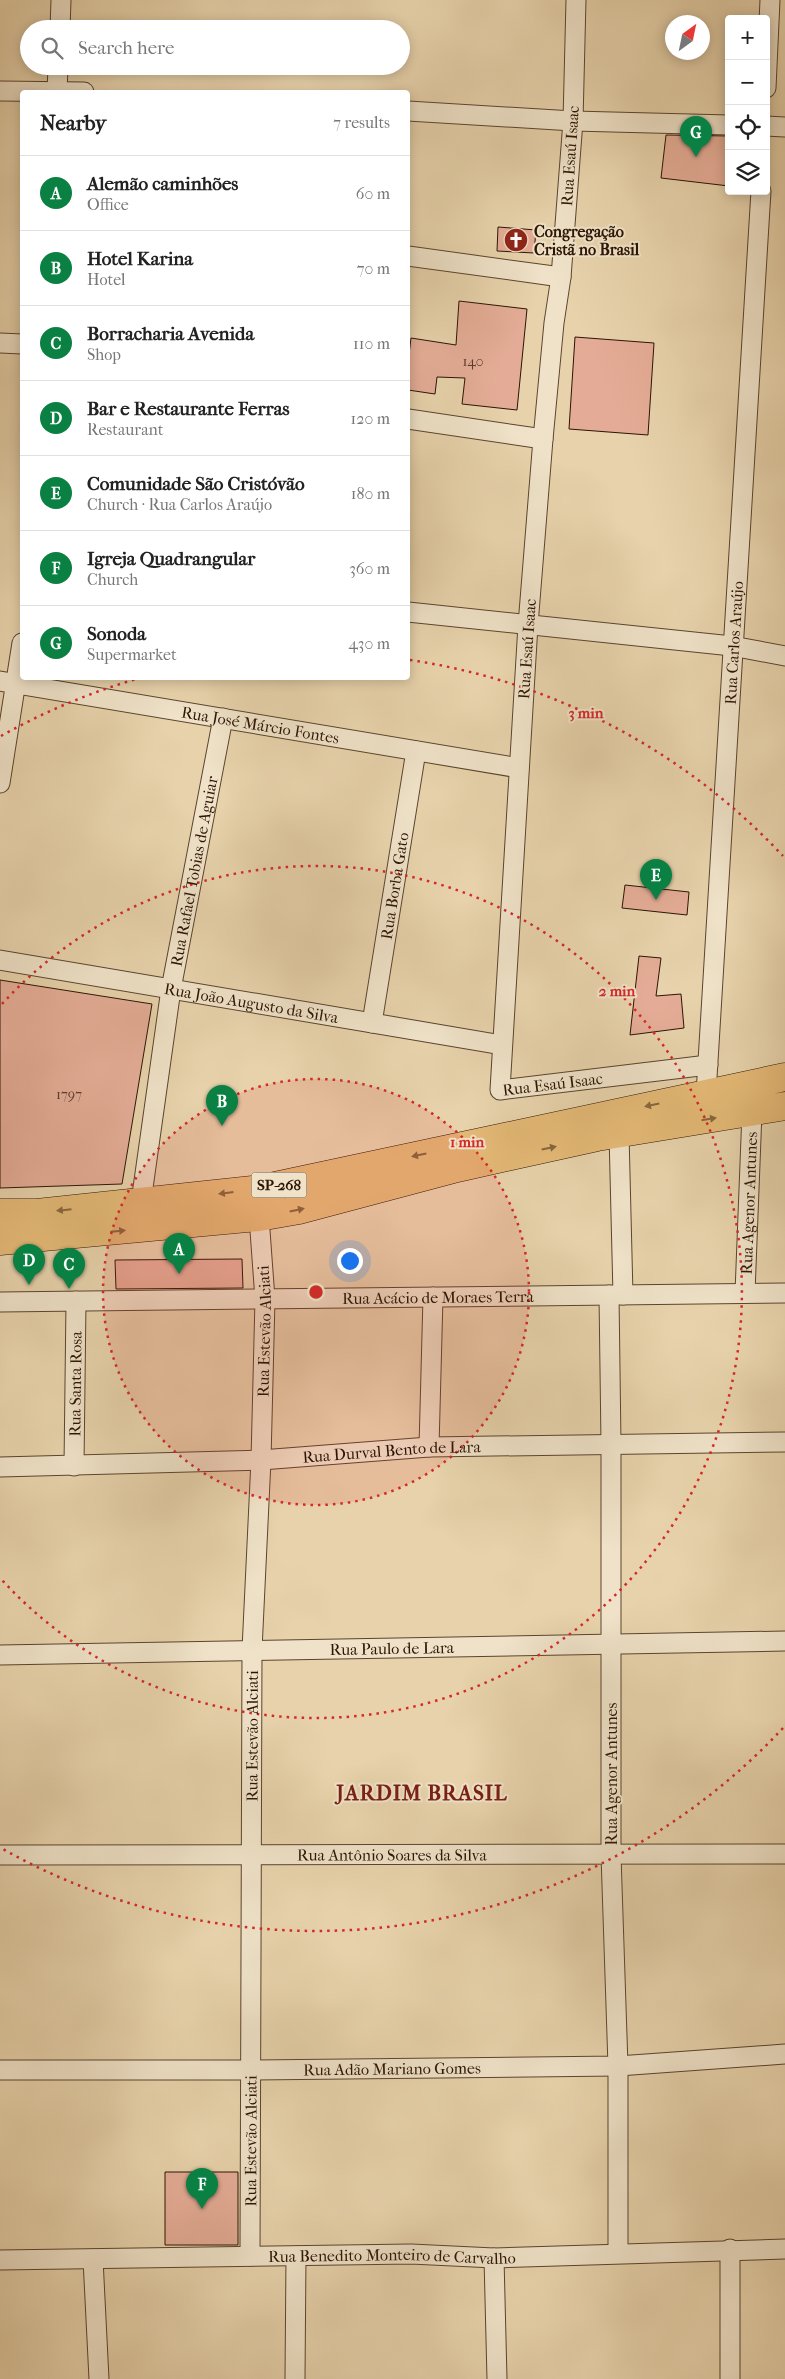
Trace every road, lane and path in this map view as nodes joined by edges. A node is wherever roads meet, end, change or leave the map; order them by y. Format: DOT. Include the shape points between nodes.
graph roads {
  1 [pos="61,0"];
  2 [pos="576,0"];
  3 [pos="770,0"];
  4 [pos="60,20"];
  5 [pos="767,60"];
  6 [pos="58,75"];
  7 [pos="57,90"];
  8 [pos="0,91"];
  9 [pos="20,91"];
  10 [pos="410,111"];
  11 [pos="573,120"];
  12 [pos="725,125"];
  13 [pos="770,126"];
  14 [pos="785,127"];
  15 [pos="761,195"];
  16 [pos="410,256"];
  17 [pos="561,277"];
  18 [pos="0,343"];
  19 [pos="20,344"];
  20 [pos="410,419"];
  21 [pos="543,439"];
  22 [pos="410,612"];
  23 [pos="528,625"];
  24 [pos="732,646"];
  25 [pos="20,649"];
  26 [pos="785,656"];
  27 [pos="8,682"];
  28 [pos="223,718"];
  29 [pos="416,751"];
  30 [pos="519,768"];
  31 [pos="0,783"];
  32 [pos="0,960"];
  33 [pos="171,989"];
  34 [pos="372,1022"];
  35 [pos="502,1044"];
  36 [pos="708,1065"];
  37 [pos="785,1077"];
  38 [pos="706,1094"];
  39 [pos="785,1106"];
  40 [pos="752,1112"];
  41 [pos="619,1134"];
  42 [pos="142,1202"];
  43 [pos="0,1213"];
  44 [pos="259,1217"];
  45 [pos="0,1241"];
  46 [pos="785,1292"];
  47 [pos="745,1293"];
  48 [pos="616,1295"];
  49 [pos="432,1297"];
  50 [pos="265,1299"];
  51 [pos="76,1301"];
  52 [pos="0,1302"];
  53 [pos="785,1433"];
  54 [pos="785,1442"];
  55 [pos="611,1444"];
  56 [pos="429,1446"];
  57 [pos="261,1460"];
  58 [pos="74,1466"];
  59 [pos="0,1467"];
  60 [pos="785,1641"];
  61 [pos="611,1644"];
  62 [pos="252,1650"];
  63 [pos="0,1655"];
  64 [pos="785,1854"];
  65 [pos="0,1855"];
  66 [pos="251,1855"];
  67 [pos="611,1855"];
  68 [pos="785,2054"];
  69 [pos="618,2066"];
  70 [pos="0,2070"];
  71 [pos="252,2070"];
  72 [pos="785,2249"];
  73 [pos="730,2250"];
  74 [pos="618,2252"];
  75 [pos="250,2256"];
  76 [pos="296,2256"];
  77 [pos="494,2258"];
  78 [pos="93,2259"];
  79 [pos="0,2260"];
  80 [pos="99,2379"];
  81 [pos="295,2379"];
  82 [pos="497,2379"];
  83 [pos="730,2379"];
  1 -- 4 [label="street"];
  2 -- 11 [label="street, Rua Esaú Isaac"];
  3 -- 5 [label="street"];
  6 -- 7 [label="street"];
  8 -- 9 [label="street"];
  10 -- 11 [label="street"];
  11 -- 12 [label="street"];
  11 -- 17 [label="street, Rua Esaú Isaac"];
  13 -- 14 [label="street"];
  15 -- 24 [label="street, Rua Carlos Araújo"];
  16 -- 17 [label="street"];
  17 -- 21 [label="street, Rua Esaú Isaac"];
  18 -- 19 [label="street"];
  20 -- 21 [label="street"];
  21 -- 23 [label="street, Rua Esaú Isaac"];
  22 -- 23 [label="street"];
  23 -- 24 [label="street"];
  23 -- 30 [label="street, Rua Esaú Isaac"];
  24 -- 26 [label="street"];
  24 -- 36 [label="street, Rua Carlos Araújo"];
  25 -- 27 [label="street"];
  27 -- 28 [label="street, Rua José Márcio Fontes"];
  27 -- 31 [label="street"];
  28 -- 29 [label="street, Rua José Márcio Fontes"];
  28 -- 33 [label="street, Rua Rafael Tobias de Aguiar"];
  29 -- 30 [label="street, Rua José Márcio Fontes"];
  29 -- 34 [label="street, Rua Borba Gato"];
  30 -- 35 [label="street, Rua Esaú Isaac"];
  32 -- 33 [label="street, Rua João Augusto da Silva"];
  33 -- 34 [label="street, Rua João Augusto da Silva"];
  33 -- 42 [label="street, Rua Rafael Tobias de Aguiar"];
  34 -- 35 [label="street, Rua João Augusto da Silva"];
  35 -- 36 [label="street, Rua Esaú Isaac" via="500,1090"];
  36 -- 38 [label="street, Rua Carlos Araújo"];
  37 -- 38 [label="main road, SP-268"];
  38 -- 42 [label="main road, SP-268, one-way" via="261,1189"];
  39 -- 40 [label="main road, SP-268"];
  41 -- 40 [label="main road, SP-268, one-way"];
  40 -- 47 [label="street, Rua Agenor Antunes"];
  44 -- 41 [label="main road, SP-268, one-way" via="457,1168"];
  41 -- 48 [label="street, Rua Agenor Antunes"];
  42 -- 43 [label="main road, SP-268, one-way"];
  45 -- 44 [label="main road, SP-268, one-way"];
  44 -- 50 [label="street, Rua Estevão Alciati"];
  46 -- 47 [label="street, Rua Acácio de Moraes Terra"];
  47 -- 48 [label="street, Rua Acácio de Moraes Terra"];
  48 -- 49 [label="street, Rua Acácio de Moraes Terra"];
  48 -- 55 [label="street, Rua Agenor Antunes"];
  49 -- 50 [label="street, Rua Acácio de Moraes Terra"];
  49 -- 56 [label="street"];
  50 -- 51 [label="street, Rua Acácio de Moraes Terra"];
  50 -- 57 [label="street, Rua Estevão Alciati"];
  51 -- 52 [label="street, Rua Acácio de Moraes Terra"];
  51 -- 58 [label="street, Rua Santa Rosa"];
  53 -- 54 [label="street"];
  54 -- 55 [label="street, Rua Durval Bento de Lara"];
  55 -- 56 [label="street, Rua Durval Bento de Lara"];
  55 -- 61 [label="street, Rua Agenor Antunes"];
  56 -- 57 [label="street, Rua Durval Bento de Lara"];
  57 -- 58 [label="street, Rua Durval Bento de Lara"];
  57 -- 62 [label="street, Rua Estevão Alciati"];
  58 -- 59 [label="street, Rua Durval Bento de Lara"];
  60 -- 61 [label="street, Rua Paulo de Lara"];
  61 -- 62 [label="street, Rua Paulo de Lara"];
  61 -- 67 [label="street, Rua Agenor Antunes"];
  62 -- 63 [label="street, Rua Paulo de Lara"];
  62 -- 66 [label="street, Rua Estevão Alciati"];
  64 -- 67 [label="street, Rua Antônio Soares da Silva"];
  65 -- 66 [label="street, Rua Antônio Soares da Silva"];
  66 -- 67 [label="street, Rua Antônio Soares da Silva"];
  66 -- 71 [label="street, Rua Estevão Alciati"];
  67 -- 69 [label="street, Rua Agenor Antunes"];
  68 -- 69 [label="street, Rua Adão Mariano Gomes"];
  69 -- 71 [label="street, Rua Adão Mariano Gomes"];
  69 -- 74 [label="street, Rua Agenor Antunes"];
  70 -- 71 [label="street, Rua Adão Mariano Gomes"];
  71 -- 75 [label="street, Rua Estevão Alciati"];
  72 -- 73 [label="street, Rua Benedito Monteiro de Carvalho"];
  73 -- 74 [label="street, Rua Benedito Monteiro de Carvalho"];
  73 -- 83 [label="street"];
  74 -- 77 [label="street, Rua Benedito Monteiro de Carvalho"];
  75 -- 76 [label="street, Rua Benedito Monteiro de Carvalho"];
  75 -- 78 [label="street, Rua Benedito Monteiro de Carvalho"];
  76 -- 77 [label="street, Rua Benedito Monteiro de Carvalho" via="411,2254"];
  76 -- 81 [label="street"];
  77 -- 82 [label="street"];
  78 -- 79 [label="street, Rua Benedito Monteiro de Carvalho"];
  78 -- 80 [label="street"];
}
